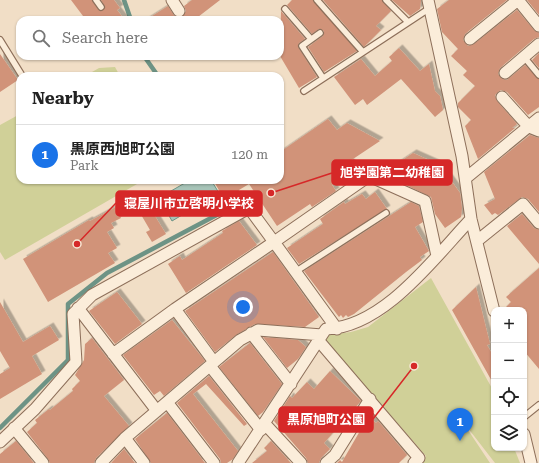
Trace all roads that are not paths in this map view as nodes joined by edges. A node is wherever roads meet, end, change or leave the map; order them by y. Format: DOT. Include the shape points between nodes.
graph roads {
  1 [pos="96,0"];
  2 [pos="317,0"];
  3 [pos="386,0"];
  4 [pos="518,0"];
  5 [pos="429,4"];
  6 [pos="101,7"];
  7 [pos="285,8"];
  8 [pos="408,22"];
  9 [pos="539,26"];
  10 [pos="320,33"];
  11 [pos="311,39"];
  12 [pos="470,39"];
  13 [pos="0,40"];
  14 [pos="539,44"];
  15 [pos="363,52"];
  16 [pos="524,57"];
  17 [pos="20,72"];
  18 [pos="505,73"];
  19 [pos="539,75"];
  20 [pos="323,78"];
  21 [pos="304,91"];
  22 [pos="502,97"];
  23 [pos="539,118"];
  24 [pos="534,129"];
  25 [pos="466,178"];
  26 [pos="386,213"];
  27 [pos="471,219"];
  28 [pos="539,223"];
  29 [pos="477,241"];
  30 [pos="274,242"];
  31 [pos="437,256"];
  32 [pos="296,272"];
  33 [pos="493,307"];
  34 [pos="78,308"];
  35 [pos="175,308"];
  36 [pos="337,329"];
  37 [pos="251,333"];
  38 [pos="320,338"];
  39 [pos="113,354"];
  40 [pos="212,364"];
  41 [pos="291,384"];
  42 [pos="370,399"];
  43 [pos="167,402"];
  44 [pos="539,405"];
  45 [pos="157,411"];
  46 [pos="526,415"];
  47 [pos="263,427"];
  48 [pos="14,428"];
  49 [pos="125,438"];
  50 [pos="0,442"];
  51 [pos="527,446"];
  52 [pos="43,463"];
  53 [pos="101,463"];
  54 [pos="144,463"];
  55 [pos="214,463"];
  56 [pos="238,463"];
  57 [pos="302,463"];
  58 [pos="326,463"];
  59 [pos="414,463"];
  60 [pos="531,463"];
  1 -- 6 [label="lane"];
  2 -- 15 [label="lane"];
  3 -- 8 [label="lane"];
  4 -- 9 [label="street"];
  4 -- 12 [label="street"];
  5 -- 8 [label="lane"];
  5 -- 25 [label="street"];
  7 -- 11 [label="lane"];
  8 -- 15 [label="lane"];
  10 -- 11 [label="lane"];
  11 -- 20 [label="lane" via="302,46"];
  13 -- 17 [label="lane"];
  14 -- 16 [label="street"];
  15 -- 20 [label="lane"];
  16 -- 18 [label="street"];
  16 -- 19 [label="lane"];
  20 -- 21 [label="lane"];
  22 -- 24 [label="street"];
  23 -- 24 [label="street"];
  24 -- 25 [label="street"];
  25 -- 27 [label="street"];
  26 -- 32 [label="lane"];
  27 -- 29 [label="street"];
  27 -- 31 [label="street"];
  28 -- 29 [label="street" via="523,204"];
  29 -- 33 [label="street"];
  30 -- 31 [label="street" via="369,176 425,201"];
  30 -- 32 [label="street"];
  30 -- 34 [label="street" via="249,208 92,295"];
  30 -- 35 [label="street"];
  31 -- 36 [label="street" via="415,281 372,315"];
  32 -- 36 [label="street"];
  34 -- 39 [label="street"];
  34 -- 48 [label="street" via="73,314 76,362 35,409"];
  35 -- 39 [label="street"];
  35 -- 40 [label="street"];
  36 -- 38 [label="street" via="326,329"];
  37 -- 38 [label="street" via="258,330"];
  37 -- 40 [label="street"];
  37 -- 41 [label="street"];
  38 -- 41 [label="street"];
  38 -- 42 [label="street"];
  39 -- 45 [label="street"];
  40 -- 43 [label="street"];
  40 -- 47 [label="street"];
  41 -- 47 [label="street"];
  42 -- 58 [label="street" via="335,455"];
  42 -- 59 [label="street" via="419,458"];
  43 -- 45 [label="street"];
  43 -- 55 [label="street"];
  44 -- 46 [label="lane"];
  45 -- 49 [label="street"];
  47 -- 56 [label="street"];
  47 -- 57 [label="street"];
  48 -- 50 [label="street"];
  48 -- 52 [label="street"];
  49 -- 53 [label="street"];
  49 -- 54 [label="street"];
  51 -- 60 [label="street"];
}
